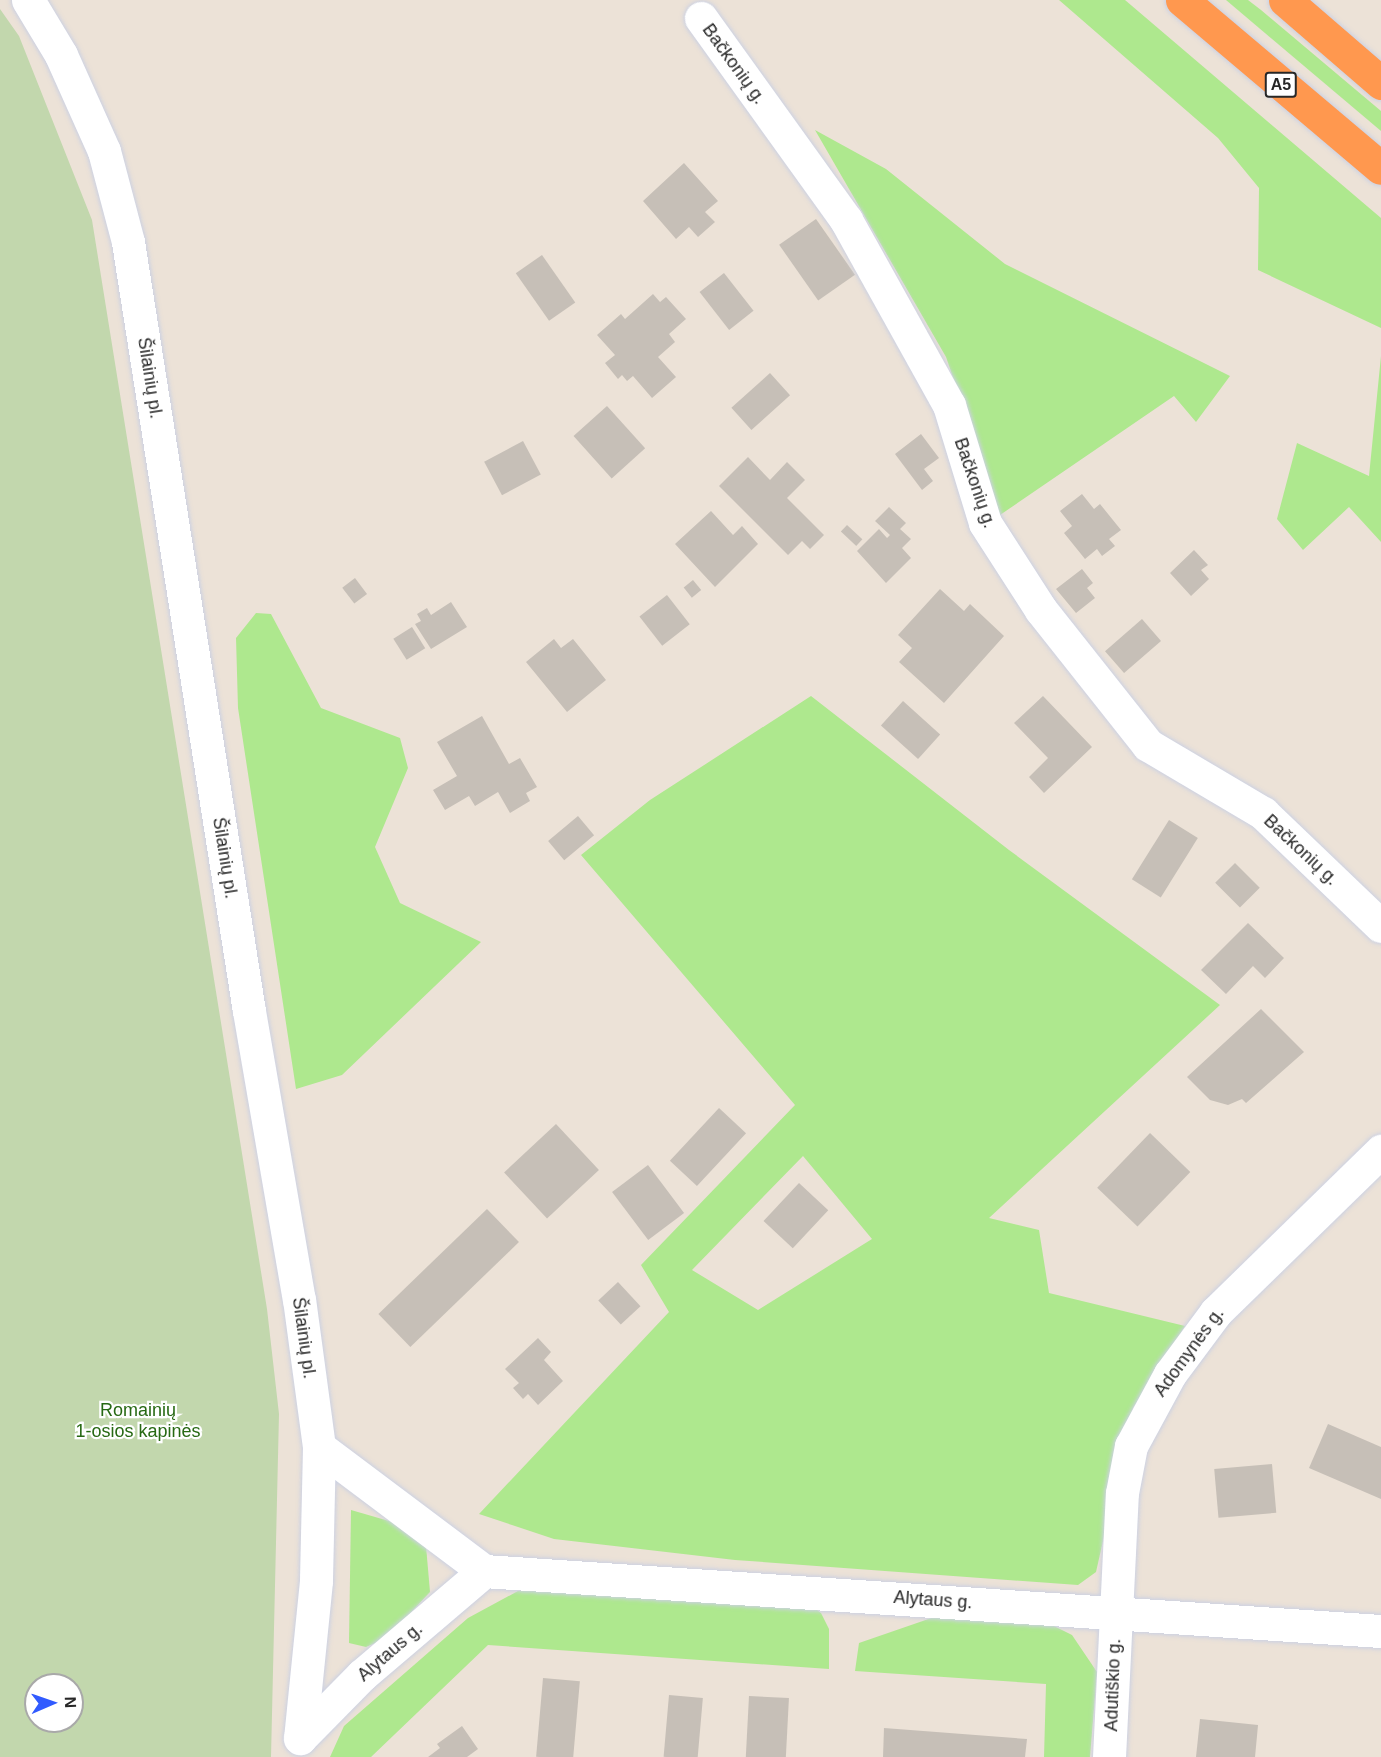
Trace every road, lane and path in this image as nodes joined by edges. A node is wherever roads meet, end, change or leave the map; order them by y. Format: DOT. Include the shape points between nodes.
graph roads {
  1 [pos="28,0"];
  2 [pos="1182,0"];
  3 [pos="1286,0"];
  4 [pos="701,18"];
  5 [pos="1381,83"];
  6 [pos="1381,168"];
  7 [pos="1381,926"];
  8 [pos="1381,1150"];
  9 [pos="319,1447"];
  10 [pos="484,1571"];
  11 [pos="1115,1612"];
  12 [pos="1381,1631"];
  13 [pos="300,1738"];
  14 [pos="1108,1757"];
  1 -- 9 [label="street, Šilainių pl." via="61,55 104,151 128,242 249,1011 299,1299"];
  2 -- 6 [label="highway, A5"];
  3 -- 5 [label="highway"];
  4 -- 7 [label="street, Bačkonių g." via="846,220 949,405 985,523 1041,610 1148,745 1263,813"];
  8 -- 11 [label="street, Adomynės g." via="1216,1312 1146,1414 1131,1446 1122,1493"];
  9 -- 10 [label="street"];
  9 -- 13 [label="street, Šilainių pl." via="315,1581"];
  10 -- 11 [label="street, Alytaus g."];
  10 -- 13 [label="street, Alytaus g." via="362,1675"];
  11 -- 12 [label="street, Alytaus g."];
  11 -- 14 [label="street, Adutiškio g."];
}
